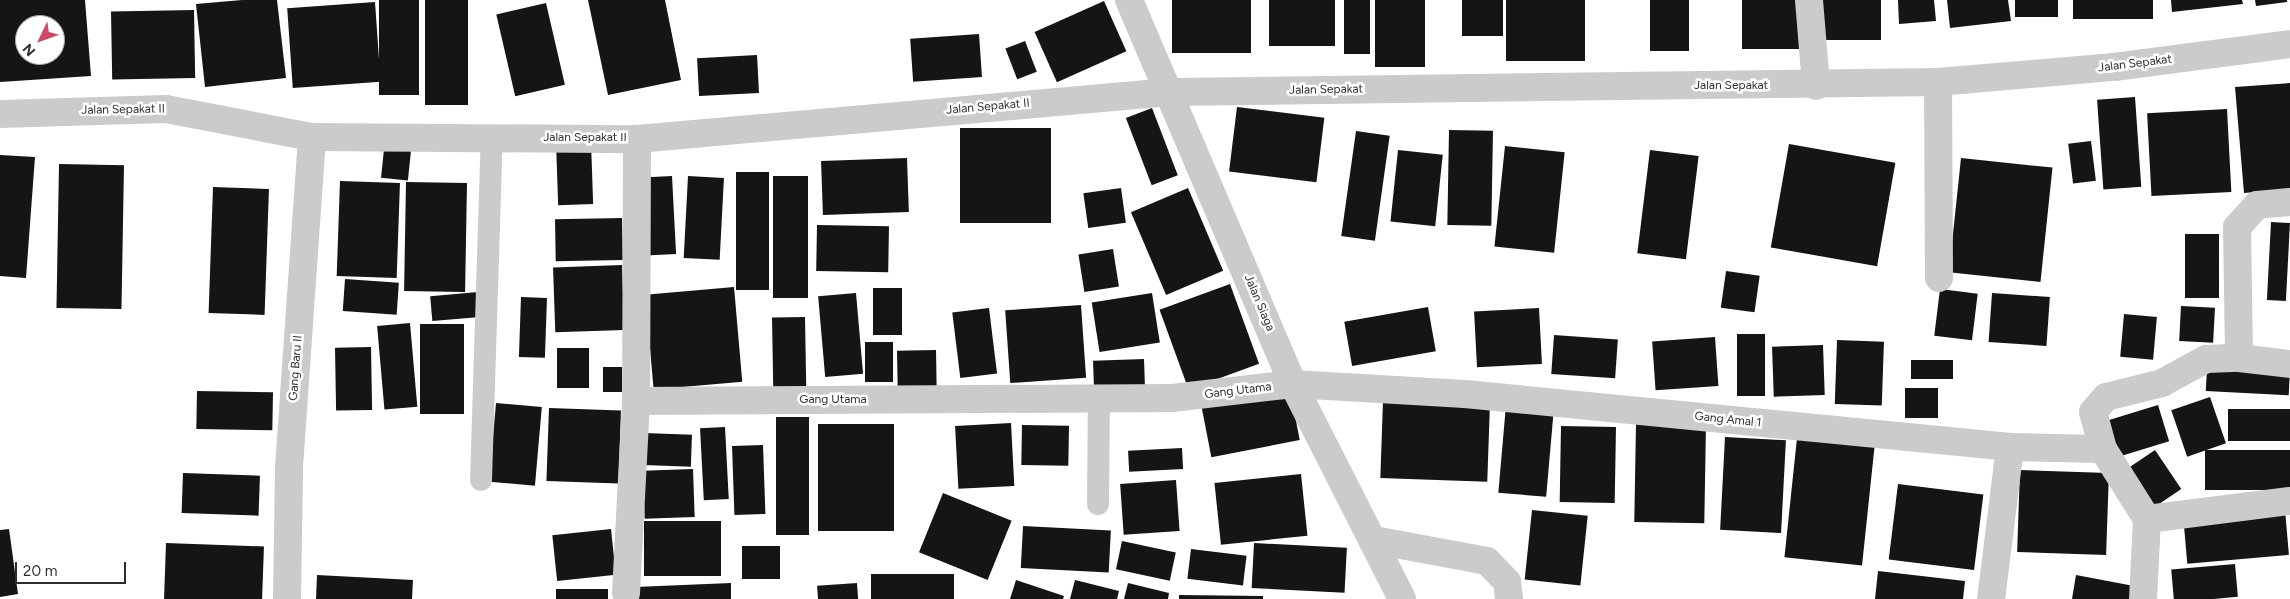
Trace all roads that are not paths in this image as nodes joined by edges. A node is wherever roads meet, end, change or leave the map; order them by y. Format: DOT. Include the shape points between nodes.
graph roads {
  1 [pos="1129,0"];
  2 [pos="1809,0"];
  3 [pos="2290,44"];
  4 [pos="1938,82"];
  5 [pos="1816,86"];
  6 [pos="1170,92"];
  7 [pos="0,114"];
  8 [pos="312,137"];
  9 [pos="492,138"];
  10 [pos="636,139"];
  11 [pos="2290,202"];
  12 [pos="1939,278"];
  13 [pos="2239,358"];
  14 [pos="2290,364"];
  15 [pos="1292,384"];
  16 [pos="1099,399"];
  17 [pos="636,401"];
  18 [pos="2010,447"];
  19 [pos="2103,449"];
  20 [pos="481,480"];
  21 [pos="2290,501"];
  22 [pos="1098,504"];
  23 [pos="2147,519"];
  24 [pos="1374,540"];
  25 [pos="626,593"];
  26 [pos="287,599"];
  27 [pos="1402,599"];
  28 [pos="1509,599"];
  29 [pos="1991,599"];
  30 [pos="2143,599"];
  1 -- 6 [label="street, Jalan Siaga"];
  2 -- 5 [label="street"];
  3 -- 4 [label="street, Jalan Sepakat" via="2114,67"];
  4 -- 5 [label="street, Jalan Sepakat"];
  4 -- 12 [label="street"];
  5 -- 6 [label="street, Jalan Sepakat"];
  6 -- 10 [label="street, Jalan Sepakat II"];
  6 -- 15 [label="street, Jalan Siaga"];
  7 -- 8 [label="street, Jalan Sepakat II" via="166,109"];
  8 -- 9 [label="street, Jalan Sepakat II"];
  8 -- 26 [label="street, Gang Baru II" via="289,467"];
  9 -- 10 [label="street, Jalan Sepakat II"];
  9 -- 20 [label="lane"];
  10 -- 17 [label="street"];
  11 -- 13 [label="street" via="2257,205 2237,227"];
  13 -- 14 [label="street"];
  13 -- 19 [label="street" via="2206,359 2162,383 2106,397 2093,412"];
  15 -- 16 [label="street, Gang Utama" via="1172,398"];
  15 -- 18 [label="street, Gang Amal 1" via="1474,395"];
  15 -- 24 [label="street, Jalan Siaga"];
  16 -- 17 [label="street, Gang Utama"];
  16 -- 22 [label="lane"];
  17 -- 25 [label="street"];
  18 -- 19 [label="street, Gang Amal 1"];
  18 -- 29 [label="street"];
  19 -- 23 [label="street"];
  21 -- 23 [label="street"];
  23 -- 30 [label="street"];
  24 -- 27 [label="street, Jalan Siaga"];
  24 -- 28 [label="street" via="1487,561 1507,582"];
}
